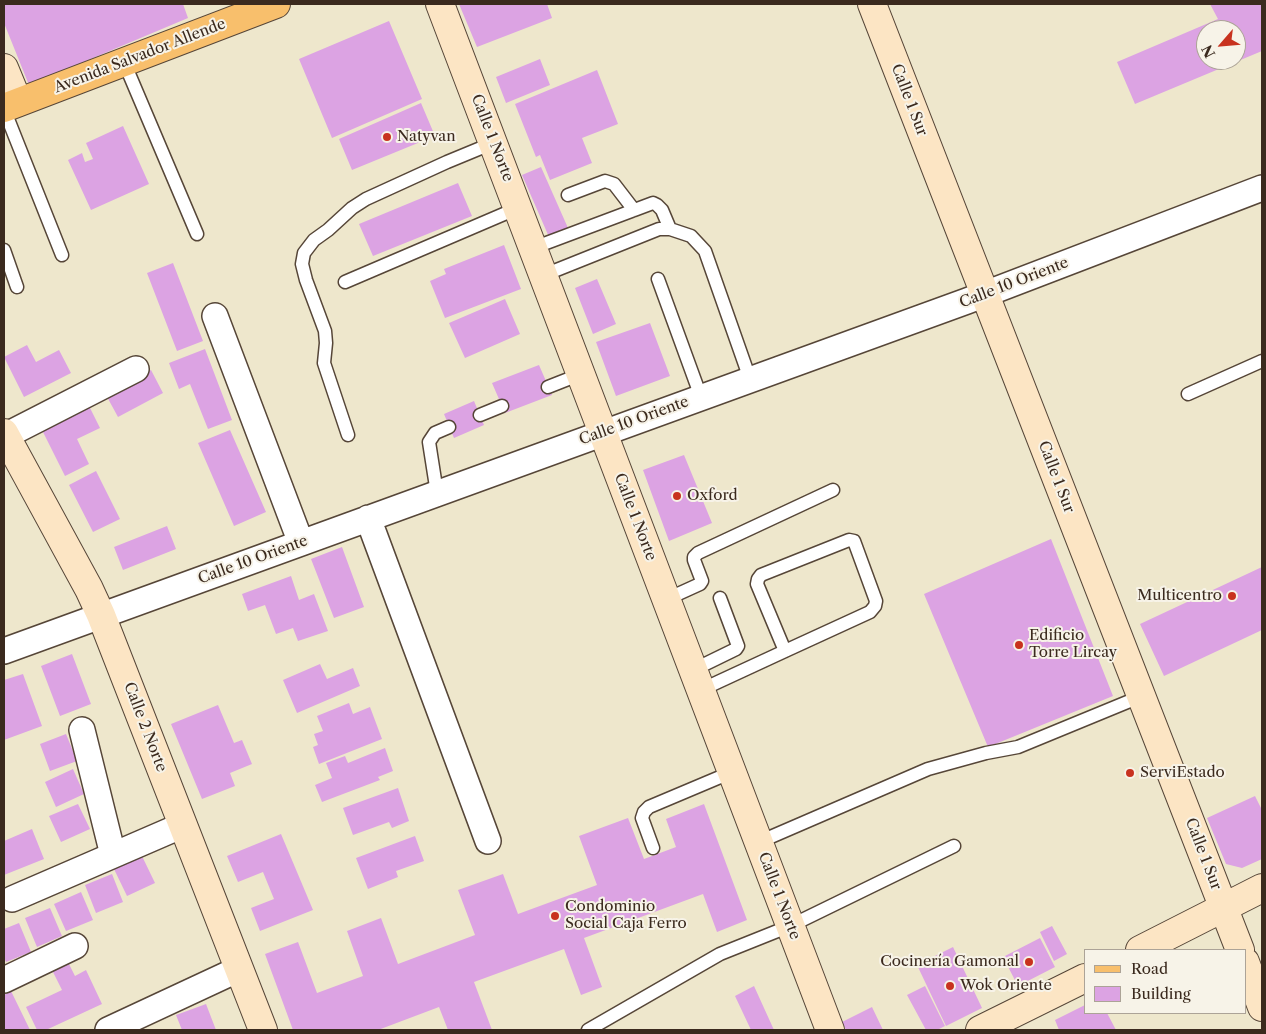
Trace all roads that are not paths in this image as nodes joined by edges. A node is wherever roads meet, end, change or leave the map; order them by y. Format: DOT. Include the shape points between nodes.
graph roads {
  1 [pos="276,4"];
  2 [pos="440,4"];
  3 [pos="872,4"];
  4 [pos="124,62"];
  5 [pos="4,68"];
  6 [pos="8,107"];
  7 [pos="493,143"];
  8 [pos="1262,188"];
  9 [pos="568,195"];
  10 [pos="518,208"];
  11 [pos="634,210"];
  12 [pos="670,229"];
  13 [pos="197,234"];
  14 [pos="533,248"];
  15 [pos="4,250"];
  16 [pos="62,255"];
  17 [pos="544,276"];
  18 [pos="658,279"];
  19 [pos="344,282"];
  20 [pos="17,287"];
  21 [pos="984,294"];
  22 [pos="215,316"];
  23 [pos="1262,361"];
  24 [pos="136,369"];
  25 [pos="581,374"];
  26 [pos="750,379"];
  27 [pos="548,387"];
  28 [pos="1188,394"];
  29 [pos="701,397"];
  30 [pos="502,406"];
  31 [pos="480,415"];
  32 [pos="450,427"];
  33 [pos="603,432"];
  34 [pos="4,435"];
  35 [pos="348,435"];
  36 [pos="833,490"];
  37 [pos="437,493"];
  38 [pos="368,518"];
  39 [pos="301,543"];
  40 [pos="720,598"];
  41 [pos="667,599"];
  42 [pos="102,615"];
  43 [pos="4,651"];
  44 [pos="786,651"];
  45 [pos="697,680"];
  46 [pos="1142,696"];
  47 [pos="82,730"];
  48 [pos="732,772"];
  49 [pos="183,825"];
  50 [pos="488,841"];
  51 [pos="759,842"];
  52 [pos="954,846"];
  53 [pos="653,848"];
  54 [pos="113,855"];
  55 [pos="1262,888"];
  56 [pos="12,900"];
  57 [pos="1224,908"];
  58 [pos="790,926"];
  59 [pos="75,946"];
  60 [pos="1142,949"];
  61 [pos="1240,949"];
  62 [pos="1246,965"];
  63 [pos="239,969"];
  64 [pos="1084,978"];
  65 [pos="4,980"];
  66 [pos="1262,1007"];
  67 [pos="108,1030"];
  68 [pos="262,1030"];
  69 [pos="588,1030"];
  70 [pos="830,1030"];
  71 [pos="980,1030"];
  1 -- 4 [label="main road, Avenida Salvador Allende"];
  2 -- 7 [label="main road, Calle 1 Norte"];
  3 -- 21 [label="main road, Calle 1 Sur"];
  4 -- 6 [label="main road, Avenida Salvador Allende"];
  4 -- 13 [label="lane"];
  5 -- 6 [label="main road"];
  6 -- 16 [label="lane"];
  7 -- 10 [label="main road, Calle 1 Norte"];
  7 -- 35 [label="lane" via="366,199 314,240 304,252 302,264 306,280 325,331 324,363"];
  8 -- 21 [label="street, Calle 10 Oriente"];
  9 -- 11 [label="lane" via="605,181 614,184"];
  10 -- 14 [label="main road, Calle 1 Norte"];
  10 -- 19 [label="lane"];
  11 -- 12 [label="lane" via="653,203 657,205"];
  11 -- 14 [label="lane"];
  12 -- 17 [label="lane" via="658,229"];
  12 -- 26 [label="lane" via="691,236 705,251"];
  14 -- 17 [label="main road, Calle 1 Norte"];
  15 -- 20 [label="lane"];
  17 -- 25 [label="main road, Calle 1 Norte"];
  18 -- 29 [label="lane"];
  21 -- 26 [label="street, Calle 10 Oriente"];
  21 -- 46 [label="main road, Calle 1 Sur"];
  22 -- 39 [label="street"];
  23 -- 28 [label="lane"];
  24 -- 34 [label="street"];
  25 -- 27 [label="lane"];
  25 -- 33 [label="main road, Calle 1 Norte"];
  26 -- 29 [label="street, Calle 10 Oriente"];
  29 -- 33 [label="street, Calle 10 Oriente"];
  30 -- 31 [label="lane"];
  32 -- 37 [label="lane" via="435,433 429,442"];
  33 -- 37 [label="street, Calle 10 Oriente"];
  33 -- 41 [label="main road, Calle 1 Norte"];
  34 -- 42 [label="main road, Calle 2 Norte"];
  36 -- 41 [label="lane" via="698,553 694,560 702,581 700,584"];
  37 -- 38 [label="street, Calle 10 Oriente"];
  38 -- 39 [label="street, Calle 10 Oriente"];
  38 -- 50 [label="street"];
  39 -- 42 [label="street, Calle 10 Oriente"];
  40 -- 45 [label="lane" via="738,646"];
  41 -- 45 [label="main road, Calle 1 Norte"];
  42 -- 43 [label="street, Calle 10 Oriente"];
  42 -- 49 [label="main road, Calle 2 Norte"];
  44 -- 44 [label="lane" via="870,612 875,606 854,541 849,540 758,579 757,584"];
  44 -- 45 [label="lane"];
  45 -- 48 [label="main road, Calle 1 Norte"];
  46 -- 51 [label="lane" via="1018,747 928,769"];
  46 -- 57 [label="main road, Calle 1 Sur"];
  47 -- 54 [label="street"];
  48 -- 51 [label="main road, Calle 1 Norte"];
  48 -- 53 [label="lane" via="649,807 642,818"];
  49 -- 54 [label="street"];
  49 -- 63 [label="main road, Calle 2 Norte"];
  51 -- 58 [label="main road, Calle 1 Norte"];
  52 -- 58 [label="lane"];
  54 -- 56 [label="street"];
  55 -- 57 [label="main road"];
  57 -- 60 [label="main road"];
  57 -- 61 [label="main road, Calle 1 Sur"];
  58 -- 69 [label="lane" via="720,954"];
  58 -- 70 [label="main road, Calle 1 Norte"];
  59 -- 65 [label="street"];
  62 -- 66 [label="main road"];
  63 -- 67 [label="street"];
  63 -- 68 [label="main road, Calle 2 Norte"];
  64 -- 71 [label="main road"];
}
